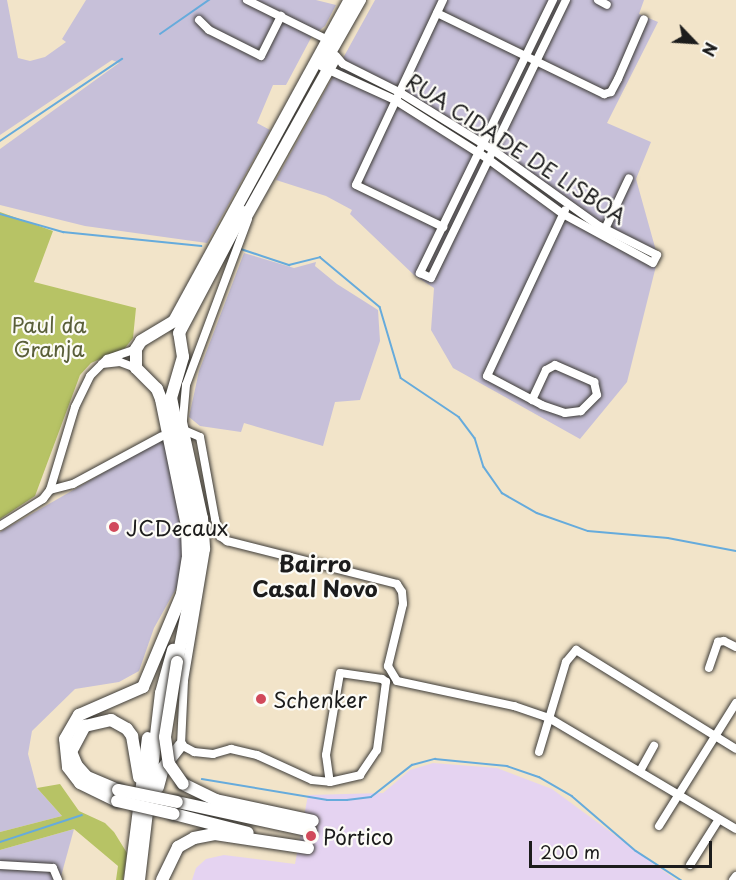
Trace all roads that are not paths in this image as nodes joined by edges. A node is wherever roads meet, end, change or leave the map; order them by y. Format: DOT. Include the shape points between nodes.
graph roads {
  1 [pos="248,0"];
  2 [pos="342,0"];
  3 [pos="350,0"];
  4 [pos="360,0"];
  5 [pos="366,0"];
  6 [pos="443,0"];
  7 [pos="553,0"];
  8 [pos="566,0"];
  9 [pos="598,0"];
  10 [pos="607,5"];
  11 [pos="437,13"];
  12 [pos="281,16"];
  13 [pos="644,19"];
  14 [pos="199,20"];
  15 [pos="322,37"];
  16 [pos="336,56"];
  17 [pos="526,58"];
  18 [pos="535,63"];
  19 [pos="328,70"];
  20 [pos="399,92"];
  21 [pos="395,100"];
  22 [pos="484,145"];
  23 [pos="493,150"];
  24 [pos="479,154"];
  25 [pos="488,159"];
  26 [pos="629,178"];
  27 [pos="253,206"];
  28 [pos="567,206"];
  29 [pos="563,214"];
  30 [pos="443,227"];
  31 [pos="605,229"];
  32 [pos="226,248"];
  33 [pos="189,294"];
  34 [pos="158,333"];
  35 [pos="181,347"];
  36 [pos="136,349"];
  37 [pos="102,364"];
  38 [pos="136,368"];
  39 [pos="177,374"];
  40 [pos="150,381"];
  41 [pos="532,400"];
  42 [pos="186,431"];
  43 [pos="162,436"];
  44 [pos="50,490"];
  45 [pos="0,526"];
  46 [pos="196,578"];
  47 [pos="167,634"];
  48 [pos="736,647"];
  49 [pos="709,668"];
  50 [pos="736,703"];
  51 [pos="549,718"];
  52 [pos="714,736"];
  53 [pos="181,745"];
  54 [pos="654,746"];
  55 [pos="736,749"];
  56 [pos="540,752"];
  57 [pos="640,771"];
  58 [pos="330,782"];
  59 [pos="118,795"];
  60 [pos="679,795"];
  61 [pos="175,808"];
  62 [pos="719,819"];
  63 [pos="660,826"];
  64 [pos="137,829"];
  65 [pos="736,829"];
  66 [pos="262,840"];
  67 [pos="308,848"];
  68 [pos="0,865"];
  69 [pos="690,865"];
  70 [pos="736,876"];
  71 [pos="58,880"];
  72 [pos="130,880"];
  73 [pos="139,880"];
  74 [pos="146,880"];
  75 [pos="162,880"];
  76 [pos="734,880"];
  1 -- 12 [label="street"];
  2 -- 15 [label="highway"];
  3 -- 33 [label="highway"];
  4 -- 32 [label="highway"];
  5 -- 16 [label="highway"];
  6 -- 11 [label="street"];
  7 -- 17 [label="street"];
  8 -- 18 [label="street"];
  9 -- 10 [label="street"];
  11 -- 17 [label="street"];
  11 -- 20 [label="street"];
  12 -- 14 [label="street" via="261,56 209,30"];
  12 -- 15 [label="street"];
  13 -- 18 [label="street" via="611,92 598,93"];
  15 -- 33 [label="highway" via="200,261"];
  16 -- 19 [label="highway"];
  16 -- 20 [label="street, RUA CIDADE DE LISBOA" via="343,64"];
  17 -- 18 [label="street"];
  17 -- 22 [label="street"];
  18 -- 23 [label="street"];
  19 -- 21 [label="street, RUA CIDADE DE LISBOA"];
  19 -- 27 [label="highway"];
  20 -- 21 [label="street"];
  20 -- 22 [label="street, RUA CIDADE DE LISBOA"];
  21 -- 24 [label="street, RUA CIDADE DE LISBOA"];
  21 -- 30 [label="street" via="356,185"];
  22 -- 23 [label="street, RUA CIDADE DE LISBOA"];
  22 -- 24 [label="street"];
  23 -- 25 [label="street"];
  23 -- 28 [label="street, RUA CIDADE DE LISBOA"];
  24 -- 25 [label="street, RUA CIDADE DE LISBOA"];
  24 -- 30 [label="street"];
  25 -- 29 [label="street, RUA CIDADE DE LISBOA"];
  25 -- 30 [label="street" via="431,278 420,273"];
  26 -- 31 [label="street"];
  27 -- 32 [label="highway"];
  27 -- 42 [label="street" via="186,385"];
  28 -- 29 [label="street"];
  28 -- 31 [label="street, RUA CIDADE DE LISBOA"];
  29 -- 31 [label="street, RUA CIDADE DE LISBOA" via="653,263 657,255"];
  29 -- 41 [label="street" via="487,376"];
  32 -- 35 [label="highway" via="182,323"];
  33 -- 34 [label="highway" via="174,321"];
  34 -- 35 [label="highway"];
  34 -- 36 [label="highway" via="148,335"];
  35 -- 39 [label="highway" via="182,366"];
  36 -- 37 [label="street"];
  36 -- 38 [label="highway"];
  37 -- 38 [label="street" via="120,362"];
  37 -- 44 [label="street" via="81,391"];
  38 -- 40 [label="highway"];
  39 -- 40 [label="highway" via="160,382"];
  39 -- 46 [label="highway" via="171,398 196,525"];
  40 -- 47 [label="highway" via="161,399 187,526 188,558 182,594"];
  41 -- 41 [label="street" via="546,370 555,365 594,382 597,394 581,411 565,413"];
  42 -- 51 [label="street" via="200,437 220,536 397,584 403,604 388,666 397,681 514,706"];
  42 -- 53 [label="street" via="206,549 184,681"];
  43 -- 44 [label="street" via="73,484"];
  44 -- 45 [label="street" via="43,499"];
  46 -- 61 [label="highway, bridge" via="165,737 169,764 183,784 216,800 312,826"];
  46 -- 73 [label="highway" via="161,693"];
  47 -- 59 [label="highway" via="143,687 79,715 65,739 68,767 80,783"];
  47 -- 64 [label="highway" via="154,690"];
  48 -- 49 [label="street" via="718,642"];
  50 -- 52 [label="street"];
  51 -- 52 [label="street" via="566,662 576,650"];
  51 -- 56 [label="street"];
  51 -- 57 [label="street"];
  52 -- 55 [label="street"];
  52 -- 60 [label="street"];
  53 -- 58 [label="street" via="194,753 213,754 231,749 257,755 312,780"];
  53 -- 74 [label="highway" via="163,768"];
  54 -- 57 [label="street"];
  57 -- 60 [label="street"];
  58 -- 58 [label="street" via="360,775 374,759 386,682 382,679 340,673 326,755"];
  59 -- 61 [label="highway, bridge"];
  59 -- 64 [label="highway" via="87,777 71,752 85,726 100,720 120,723 132,736 139,773"];
  60 -- 62 [label="street"];
  60 -- 63 [label="street"];
  61 -- 66 [label="highway"];
  62 -- 65 [label="street"];
  62 -- 69 [label="street"];
  64 -- 72 [label="highway"];
  66 -- 67 [label="highway"];
  66 -- 75 [label="highway" via="215,834 194,838 178,847"];
  68 -- 71 [label="street" via="53,868"];
  70 -- 76 [label="street"];
}
